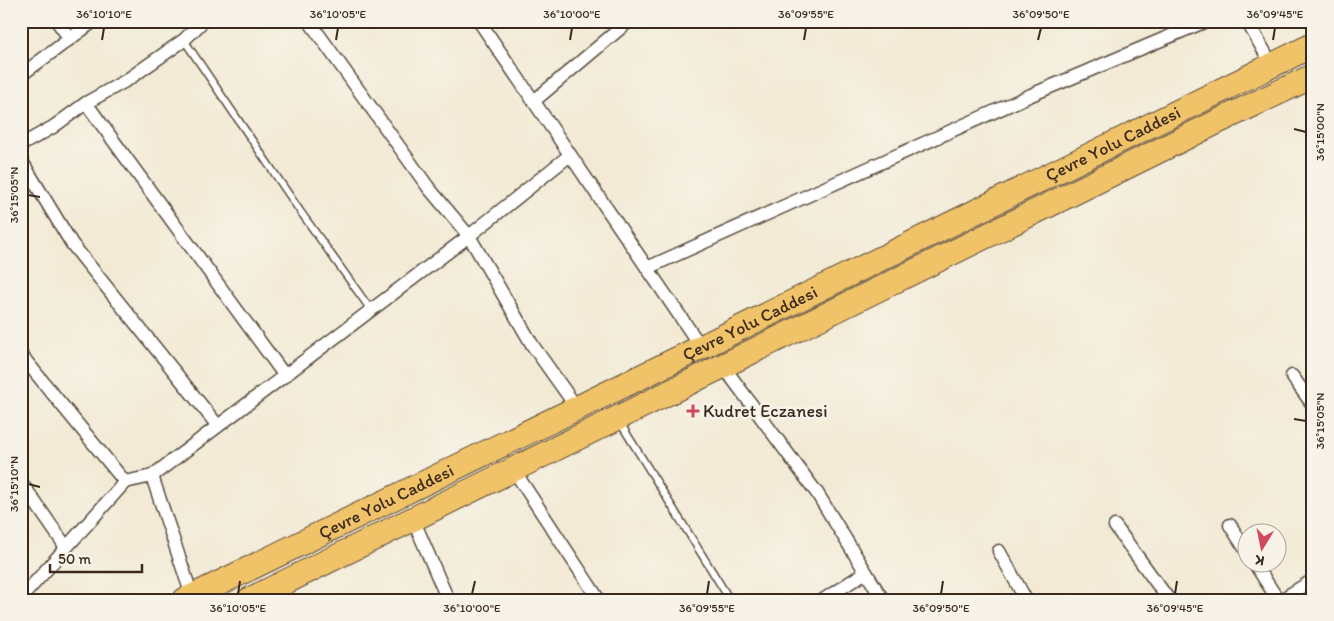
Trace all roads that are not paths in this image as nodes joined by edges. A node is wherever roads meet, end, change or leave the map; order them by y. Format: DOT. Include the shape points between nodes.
graph roads {
  1 [pos="57,21"];
  2 [pos="94,21"];
  3 [pos="203,21"];
  4 [pos="309,21"];
  5 [pos="479,21"];
  6 [pos="629,21"];
  7 [pos="1206,21"];
  8 [pos="1248,21"];
  9 [pos="70,39"];
  10 [pos="184,40"];
  11 [pos="1313,45"];
  12 [pos="1272,65"];
  13 [pos="21,75"];
  14 [pos="1313,76"];
  15 [pos="534,101"];
  16 [pos="86,103"];
  17 [pos="21,144"];
  18 [pos="570,154"];
  19 [pos="21,160"];
  20 [pos="469,236"];
  21 [pos="647,268"];
  22 [pos="371,310"];
  23 [pos="701,347"];
  24 [pos="21,355"];
  25 [pos="723,366"];
  26 [pos="284,376"];
  27 [pos="1292,376"];
  28 [pos="1313,405"];
  29 [pos="577,408"];
  30 [pos="617,418"];
  31 [pos="218,426"];
  32 [pos="513,469"];
  33 [pos="152,476"];
  34 [pos="21,482"];
  35 [pos="125,482"];
  36 [pos="413,519"];
  37 [pos="1230,525"];
  38 [pos="1115,526"];
  39 [pos="1236,534"];
  40 [pos="66,547"];
  41 [pos="999,551"];
  42 [pos="866,572"];
  43 [pos="1262,574"];
  44 [pos="1313,580"];
  45 [pos="21,598"];
  46 [pos="189,598"];
  47 [pos="249,600"];
  48 [pos="448,600"];
  49 [pos="599,600"];
  50 [pos="730,600"];
  51 [pos="823,600"];
  52 [pos="884,600"];
  53 [pos="1026,600"];
  54 [pos="1169,600"];
  55 [pos="1280,600"];
  1 -- 9 [label="street"];
  2 -- 9 [label="street"];
  3 -- 10 [label="street"];
  4 -- 20 [label="street" via="428,187"];
  5 -- 15 [label="street"];
  6 -- 15 [label="street"];
  7 -- 21 [label="street" via="1031,95"];
  8 -- 12 [label="street"];
  9 -- 13 [label="street"];
  10 -- 16 [label="street" via="127,80"];
  10 -- 22 [label="lane"];
  11 -- 12 [label="highway, Çevre Yolu Caddesi"];
  12 -- 23 [label="highway, Çevre Yolu Caddesi"];
  14 -- 25 [label="highway, Çevre Yolu Caddesi"];
  15 -- 18 [label="street"];
  16 -- 17 [label="street" via="53,127"];
  16 -- 26 [label="street"];
  18 -- 20 [label="street"];
  18 -- 21 [label="street"];
  19 -- 31 [label="street" via="72,244"];
  20 -- 22 [label="street"];
  20 -- 29 [label="street" via="533,346"];
  21 -- 23 [label="street"];
  22 -- 26 [label="street"];
  23 -- 29 [label="highway, Çevre Yolu Caddesi"];
  24 -- 35 [label="street"];
  25 -- 30 [label="highway, Çevre Yolu Caddesi"];
  25 -- 42 [label="street" via="816,493"];
  26 -- 31 [label="street"];
  27 -- 28 [label="street"];
  29 -- 46 [label="highway, Çevre Yolu Caddesi"];
  30 -- 32 [label="highway, Çevre Yolu Caddesi"];
  30 -- 50 [label="lane"];
  31 -- 33 [label="street"];
  32 -- 36 [label="highway, Çevre Yolu Caddesi"];
  32 -- 49 [label="street"];
  33 -- 35 [label="street"];
  33 -- 46 [label="street"];
  34 -- 40 [label="street"];
  35 -- 40 [label="street"];
  36 -- 47 [label="highway, Çevre Yolu Caddesi"];
  36 -- 48 [label="street"];
  37 -- 39 [label="street"];
  38 -- 54 [label="street"];
  40 -- 45 [label="street"];
  41 -- 53 [label="street"];
  42 -- 51 [label="street"];
  42 -- 52 [label="street"];
  43 -- 55 [label="street"];
  44 -- 55 [label="street"];
}
